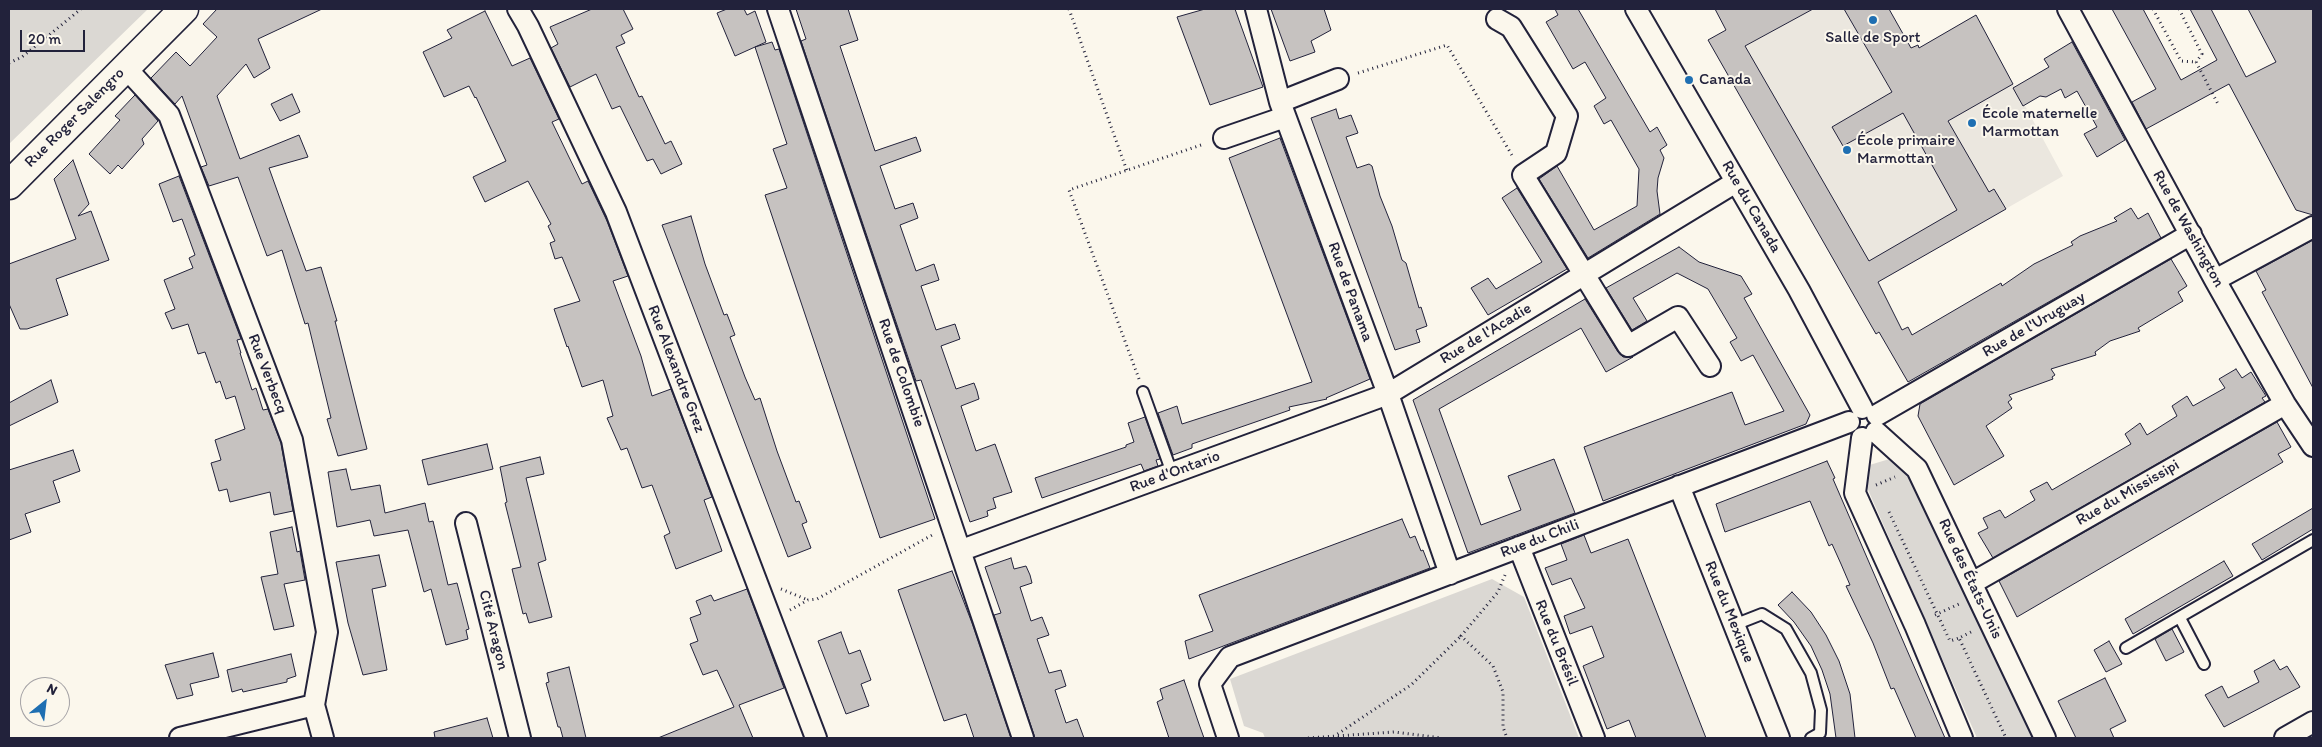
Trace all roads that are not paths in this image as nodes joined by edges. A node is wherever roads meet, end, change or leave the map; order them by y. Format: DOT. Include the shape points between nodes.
graph roads {
  1 [pos="184,9"];
  2 [pos="518,9"];
  3 [pos="778,9"];
  4 [pos="1256,9"];
  5 [pos="1636,9"];
  6 [pos="2068,9"];
  7 [pos="1497,19"];
  8 [pos="126,68"];
  9 [pos="1338,79"];
  10 [pos="1283,109"];
  11 [pos="1224,138"];
  12 [pos="1736,182"];
  13 [pos="9,185"];
  14 [pos="2313,227"];
  15 [pos="2190,234"];
  16 [pos="1584,275"];
  17 [pos="2215,280"];
  18 [pos="1710,366"];
  19 [pos="1143,392"];
  20 [pos="1388,394"];
  21 [pos="2285,404"];
  22 [pos="1865,423"];
  23 [pos="2313,446"];
  24 [pos="1172,473"];
  25 [pos="1679,486"];
  26 [pos="466,522"];
  27 [pos="2313,540"];
  28 [pos="1518,547"];
  29 [pos="962,550"];
  30 [pos="1450,574"];
  31 [pos="1975,589"];
  32 [pos="2180,618"];
  33 [pos="1734,625"];
  34 [pos="2126,648"];
  35 [pos="2204,664"];
  36 [pos="314,705"];
  37 [pos="2313,722"];
  38 [pos="180,738"];
  39 [pos="323,738"];
  40 [pos="520,738"];
  41 [pos="816,738"];
  42 [pos="1024,738"];
  43 [pos="1228,738"];
  44 [pos="1594,738"];
  45 [pos="1779,738"];
  46 [pos="1811,738"];
  47 [pos="1962,738"];
  48 [pos="2045,738"];
  49 [pos="2285,738"];
  1 -- 8 [label="main road, Rue Roger Salengro"];
  2 -- 41 [label="street, Rue Alexandre Grez" via="616,212"];
  3 -- 29 [label="street, Rue de Colombie"];
  4 -- 10 [label="street, Rue de Panama"];
  5 -- 12 [label="street, Rue du Canada"];
  6 -- 15 [label="street, Rue de Washington"];
  7 -- 16 [label="street" via="1512,28 1566,116 1556,153 1523,175"];
  8 -- 13 [label="main road, Rue Roger Salengro"];
  8 -- 36 [label="street, Rue Verbecq" via="170,115 292,440 328,632"];
  9 -- 10 [label="street"];
  10 -- 11 [label="street"];
  10 -- 20 [label="street, Rue de Panama"];
  12 -- 16 [label="street, Rue de l'Acadie"];
  12 -- 22 [label="street, Rue du Canada" via="1800,290"];
  14 -- 17 [label="street"];
  15 -- 17 [label="street, Rue de Washington"];
  15 -- 22 [label="street, Rue de l'Uruguay"];
  16 -- 18 [label="street" via="1628,346 1678,317"];
  16 -- 20 [label="street, Rue de l'Acadie"];
  17 -- 21 [label="street, Rue de Washington"];
  19 -- 24 [label="lane"];
  20 -- 24 [label="street, Rue d'Ontario"];
  20 -- 30 [label="street, Rue de Panama"];
  21 -- 23 [label="street, Rue de Washington"];
  21 -- 31 [label="street, Rue du Mississipi"];
  22 -- 25 [label="street, Rue du Chili"];
  22 -- 31 [label="street, Rue des États-Unis" via="1917,469"];
  22 -- 47 [label="street" via="1855,493"];
  24 -- 29 [label="street, Rue d'Ontario"];
  25 -- 28 [label="street, Rue du Chili"];
  25 -- 33 [label="street, Rue du Mexique"];
  26 -- 40 [label="street, Cité Aragon"];
  27 -- 32 [label="lane"];
  28 -- 30 [label="street, Rue du Chili"];
  28 -- 44 [label="street, Rue du Brésil"];
  29 -- 42 [label="street, Rue de Colombie"];
  30 -- 43 [label="street, Rue du Chili" via="1230,657 1210,684"];
  31 -- 48 [label="street, Rue des États-Unis"];
  32 -- 34 [label="lane"];
  32 -- 35 [label="lane"];
  33 -- 45 [label="street, Rue du Mexique"];
  33 -- 46 [label="lane" via="1762,614 1786,629 1811,673 1821,710 1820,733"];
  36 -- 38 [label="street"];
  36 -- 39 [label="street"];
  37 -- 49 [label="street"];
}
